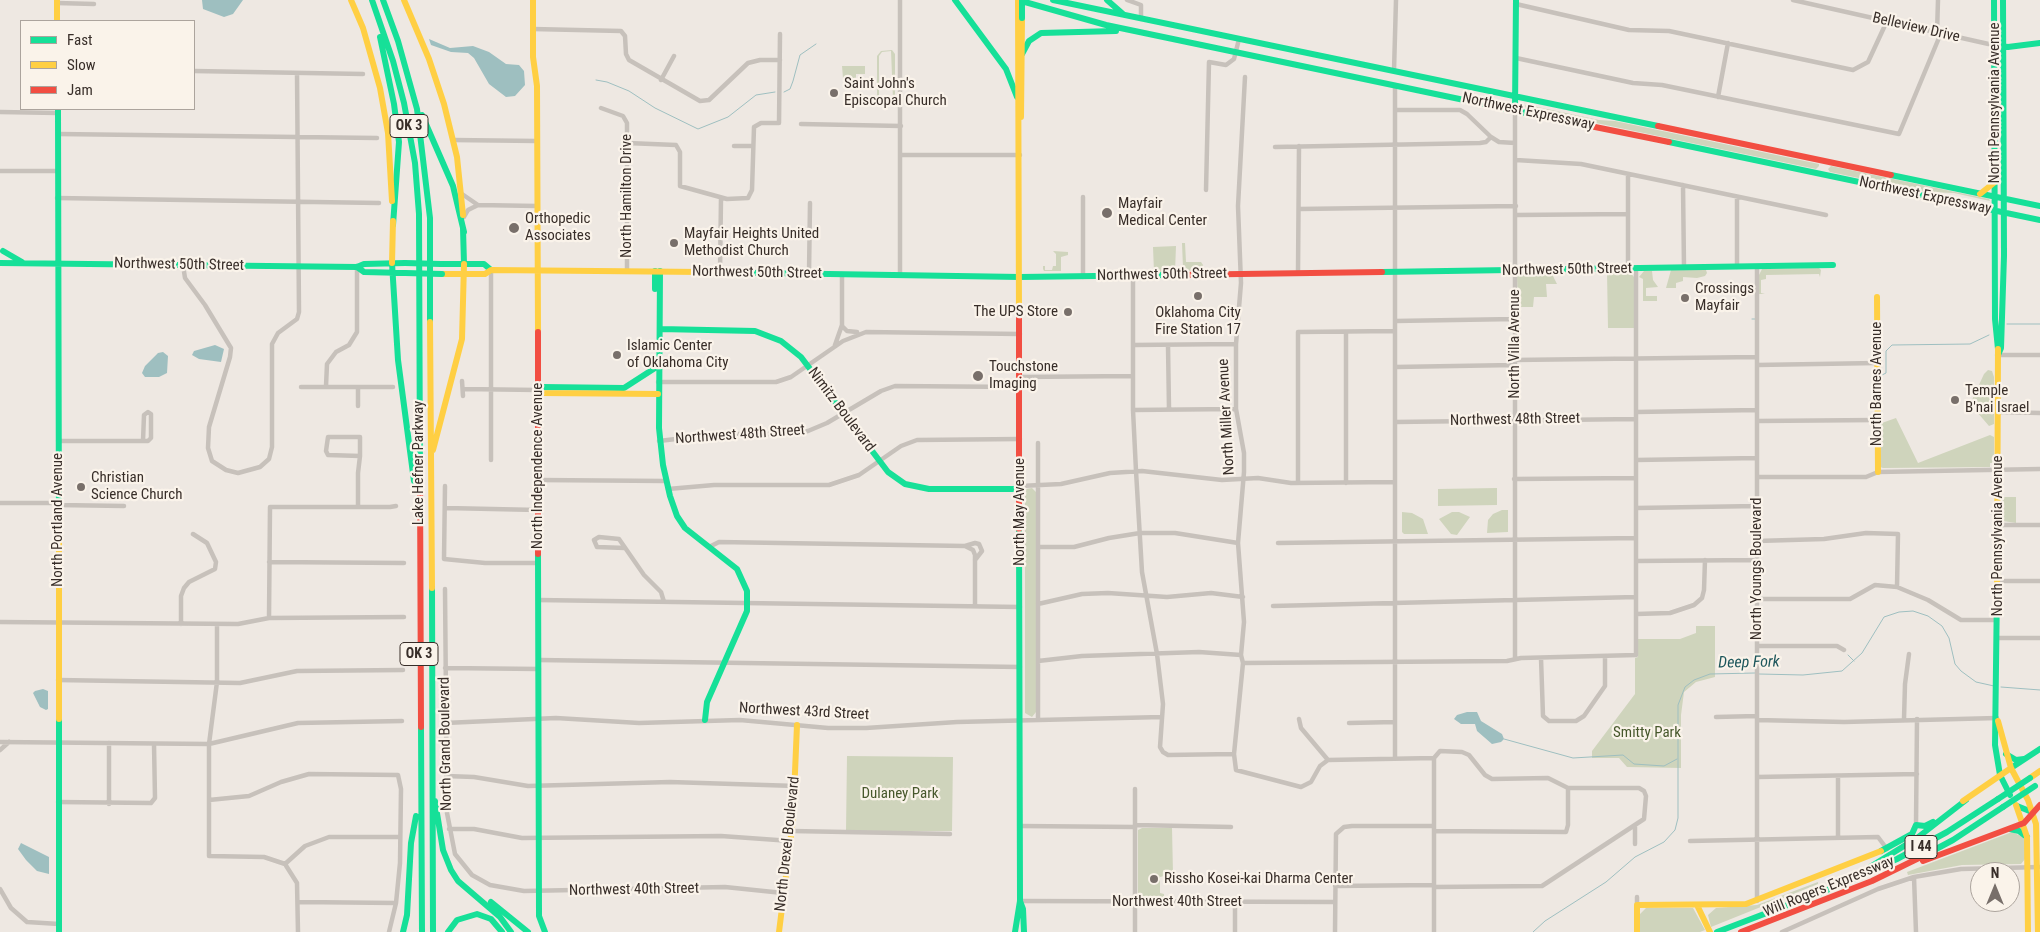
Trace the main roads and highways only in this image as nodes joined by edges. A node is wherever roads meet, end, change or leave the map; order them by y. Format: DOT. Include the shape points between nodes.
graph roads {
  1 [pos="351,0"];
  2 [pos="383,0"];
  3 [pos="404,0"];
  4 [pos="533,0"];
  5 [pos="955,0"];
  6 [pos="1018,0"];
  7 [pos="1022,0"];
  8 [pos="1053,0"];
  9 [pos="1107,0"];
  10 [pos="1994,0"];
  11 [pos="2003,0"];
  12 [pos="372,1"];
  13 [pos="57,2"];
  14 [pos="1516,2"];
  15 [pos="1125,16"];
  16 [pos="1020,18"];
  17 [pos="57,20"];
  18 [pos="1130,30"];
  19 [pos="1995,33"];
  20 [pos="2040,43"];
  21 [pos="1993,45"];
  22 [pos="2003,46"];
  23 [pos="1022,54"];
  24 [pos="1394,72"];
  25 [pos="1378,82"];
  26 [pos="413,92"];
  27 [pos="1017,97"];
  28 [pos="1514,97"];
  29 [pos="1515,109"];
  30 [pos="58,111"];
  31 [pos="1020,122"];
  32 [pos="1995,182"];
  33 [pos="1980,194"];
  34 [pos="1995,197"];
  35 [pos="2004,199"];
  36 [pos="2040,206"];
  37 [pos="1995,210"];
  38 [pos="2004,212"];
  39 [pos="2040,220"];
  40 [pos="393,224"];
  41 [pos="464,232"];
  42 [pos="2,250"];
  43 [pos="2,263"];
  44 [pos="23,263"];
  45 [pos="57,263"];
  46 [pos="392,263"];
  47 [pos="464,264"];
  48 [pos="1833,265"];
  49 [pos="357,267"];
  50 [pos="491,270"];
  51 [pos="537,270"];
  52 [pos="658,271"];
  53 [pos="392,273"];
  54 [pos="464,274"];
  55 [pos="1020,277"];
  56 [pos="1877,297"];
  57 [pos="660,329"];
  58 [pos="658,342"];
  59 [pos="1998,355"];
  60 [pos="655,368"];
  61 [pos="658,382"];
  62 [pos="538,390"];
  63 [pos="658,394"];
  64 [pos="430,460"];
  65 [pos="1878,472"];
  66 [pos="1020,487"];
  67 [pos="419,516"];
  68 [pos="1997,718"];
  69 [pos="705,720"];
  70 [pos="797,725"];
  71 [pos="2040,749"];
  72 [pos="2006,754"];
  73 [pos="2025,759"];
  74 [pos="1997,766"];
  75 [pos="2011,768"];
  76 [pos="2040,771"];
  77 [pos="2000,775"];
  78 [pos="2017,780"];
  79 [pos="1991,781"];
  80 [pos="431,784"];
  81 [pos="2038,785"];
  82 [pos="420,791"];
  83 [pos="1966,800"];
  84 [pos="2040,805"];
  85 [pos="2017,806"];
  86 [pos="2032,812"];
  87 [pos="2024,823"];
  88 [pos="2010,829"];
  89 [pos="2028,837"];
  90 [pos="1906,865"];
  91 [pos="2039,868"];
  92 [pos="453,873"];
  93 [pos="1840,885"];
  94 [pos="2028,888"];
  95 [pos="1020,901"];
  96 [pos="1714,904"];
  97 [pos="1697,905"];
  98 [pos="2039,906"];
  99 [pos="2028,914"];
  100 [pos="1704,920"];
  101 [pos="1719,931"];
  102 [pos="59,932"];
  103 [pos="403,932"];
  104 [pos="422,932"];
  105 [pos="433,932"];
  106 [pos="448,932"];
  107 [pos="502,932"];
  108 [pos="511,932"];
  109 [pos="528,932"];
  110 [pos="544,932"];
  111 [pos="779,932"];
  112 [pos="1015,932"];
  113 [pos="1024,932"];
  114 [pos="1637,932"];
  115 [pos="1710,932"];
  116 [pos="1741,932"];
  117 [pos="2028,932"];
  118 [pos="2038,932"];
  1 -- 40 [label="main road" via="363,28 380,88 389,142"];
  2 -- 26 [label="main road, Lake Hefner Parkway / OK 3"];
  3 -- 41 [label="main road" via="438,81 453,140 462,194"];
  4 -- 51 [label="main road, North Independence Avenue"];
  5 -- 27 [label="main road" via="1006,70"];
  6 -- 16 [label="main road, North May Avenue"];
  6 -- 18 [label="main road, Northwest Expressway"];
  7 -- 16 [label="main road, North May Avenue, bridge"];
  8 -- 15 [label="main road, Northwest Expressway"];
  9 -- 15 [label="main road"];
  10 -- 19 [label="main road, North Pennsylvania Avenue"];
  11 -- 22 [label="main road, North Pennsylvania Avenue"];
  12 -- 40 [label="main road" via="397,120 398,175"];
  12 -- 67 [label="main road, Lake Hefner Parkway / OK 3" via="402,95 417,186"];
  13 -- 17 [label="main road"];
  14 -- 28 [label="main road, North Villa Avenue"];
  15 -- 24 [label="main road, Northwest Expressway"];
  16 -- 23 [label="main road, North May Avenue"];
  16 -- 27 [label="main road, North May Avenue"];
  18 -- 23 [label="main road" via="1041,33 1029,40"];
  18 -- 25 [label="main road, Northwest Expressway"];
  19 -- 21 [label="main road, North Pennsylvania Avenue"];
  19 -- 22 [label="main road"];
  20 -- 22 [label="main road, Belleview Drive"];
  21 -- 22 [label="main road, Belleview Drive"];
  21 -- 32 [label="main road, North Pennsylvania Avenue"];
  22 -- 35 [label="main road, North Pennsylvania Avenue"];
  23 -- 31 [label="main road, North May Avenue"];
  24 -- 25 [label="main road"];
  24 -- 28 [label="main road, Northwest Expressway"];
  25 -- 29 [label="main road, Northwest Expressway"];
  26 -- 41 [label="main road" via="453,186"];
  26 -- 64 [label="main road, Lake Hefner Parkway / OK 3" via="426,164 430,218"];
  27 -- 31 [label="main road, North May Avenue"];
  28 -- 29 [label="main road, North Villa Avenue"];
  28 -- 33 [label="main road, Northwest Expressway"];
  29 -- 37 [label="main road, Northwest Expressway"];
  30 -- 45 [label="main road, North Portland Avenue"];
  31 -- 55 [label="main road, North May Avenue"];
  32 -- 33 [label="main road"];
  32 -- 34 [label="main road, North Pennsylvania Avenue"];
  33 -- 34 [label="main road, Northwest Expressway"];
  34 -- 35 [label="main road, Northwest Expressway"];
  34 -- 37 [label="main road, North Pennsylvania Avenue"];
  35 -- 36 [label="main road, Northwest Expressway"];
  35 -- 38 [label="main road, North Pennsylvania Avenue"];
  37 -- 38 [label="main road, Northwest Expressway"];
  37 -- 59 [label="main road, North Pennsylvania Avenue"];
  38 -- 39 [label="main road, Northwest Expressway"];
  38 -- 59 [label="main road, North Pennsylvania Avenue" via="2001,348"];
  40 -- 46 [label="main road"];
  41 -- 47 [label="main road"];
  42 -- 44 [label="main road"];
  43 -- 44 [label="main road, Northwest 50th Street"];
  44 -- 45 [label="main road, Northwest 50th Street"];
  45 -- 49 [label="main road, Northwest 50th Street"];
  45 -- 102 [label="main road, North Portland Avenue"];
  46 -- 47 [label="main road, Northwest 50th Street, bridge"];
  46 -- 49 [label="main road, Northwest 50th Street"];
  46 -- 53 [label="main road"];
  47 -- 50 [label="main road, Northwest 50th Street" via="484,264"];
  47 -- 54 [label="main road"];
  48 -- 55 [label="main road, Northwest 50th Street"];
  49 -- 53 [label="main road, Northwest 50th Street" via="364,272"];
  50 -- 51 [label="main road, Northwest 50th Street"];
  50 -- 54 [label="main road, Northwest 50th Street" via="484,274"];
  51 -- 52 [label="main road, Northwest 50th Street"];
  51 -- 62 [label="main road, North Independence Avenue"];
  52 -- 55 [label="main road, Northwest 50th Street"];
  52 -- 57 [label="main road"];
  52 -- 58 [label="main road"];
  53 -- 54 [label="main road, Northwest 50th Street, bridge"];
  53 -- 67 [label="main road" via="398,360"];
  54 -- 64 [label="main road" via="462,339"];
  55 -- 66 [label="main road, North May Avenue"];
  56 -- 65 [label="main road, North Barnes Avenue"];
  57 -- 58 [label="main road"];
  57 -- 66 [label="main road, Nimitz Boulevard" via="761,332 785,343 807,366 896,479 917,487"];
  58 -- 60 [label="main road"];
  58 -- 61 [label="main road"];
  59 -- 68 [label="main road, North Pennsylvania Avenue"];
  60 -- 61 [label="main road" via="655,380"];
  60 -- 62 [label="main road" via="626,388 542,387"];
  61 -- 63 [label="main road"];
  62 -- 63 [label="main road" via="542,393"];
  62 -- 110 [label="main road, North Independence Avenue" via="539,891"];
  63 -- 69 [label="main road" via="659,440 666,481 681,523 740,573 745,584 747,611 707,702"];
  64 -- 80 [label="main road, Lake Hefner Parkway / OK 3"];
  66 -- 95 [label="main road, North May Avenue"];
  67 -- 82 [label="main road, Lake Hefner Parkway / OK 3"];
  68 -- 72 [label="main road, North Pennsylvania Avenue"];
  68 -- 74 [label="main road, North Pennsylvania Avenue"];
  70 -- 111 [label="main road, North Drexel Boulevard" via="796,786"];
  71 -- 73 [label="main road"];
  72 -- 73 [label="main road" via="2016,760"];
  72 -- 75 [label="main road, North Pennsylvania Avenue"];
  73 -- 75 [label="main road"];
  74 -- 77 [label="main road, North Pennsylvania Avenue"];
  74 -- 79 [label="main road"];
  75 -- 77 [label="main road"];
  75 -- 78 [label="main road, North Pennsylvania Avenue"];
  76 -- 93 [label="main road, Will Rogers Expressway / I 44, bridge" via="1928,843"];
  77 -- 78 [label="main road"];
  77 -- 79 [label="main road"];
  77 -- 85 [label="main road, North Pennsylvania Avenue"];
  78 -- 86 [label="main road, North Pennsylvania Avenue"];
  79 -- 83 [label="main road"];
  80 -- 92 [label="main road" via="443,850"];
  80 -- 105 [label="main road, Lake Hefner Parkway / OK 3"];
  81 -- 90 [label="main road, Will Rogers Expressway / I 44, bridge" via="1953,840"];
  82 -- 103 [label="main road" via="411,843"];
  82 -- 104 [label="main road, Lake Hefner Parkway / OK 3"];
  83 -- 93 [label="main road" via="1903,847"];
  83 -- 96 [label="main road" via="1928,826 1916,825 1912,834 1851,866 1758,901"];
  84 -- 86 [label="main road"];
  85 -- 86 [label="main road"];
  85 -- 87 [label="main road, North Pennsylvania Avenue"];
  86 -- 87 [label="main road"];
  86 -- 91 [label="main road, North Pennsylvania Avenue"];
  87 -- 88 [label="main road"];
  87 -- 89 [label="main road, North Pennsylvania Avenue"];
  88 -- 89 [label="main road"];
  88 -- 90 [label="main road" via="1949,853"];
  89 -- 94 [label="main road, North Pennsylvania Avenue"];
  90 -- 116 [label="main road, Will Rogers Expressway / I 44"];
  91 -- 98 [label="main road, North Pennsylvania Avenue"];
  92 -- 108 [label="main road"];
  92 -- 109 [label="main road"];
  93 -- 101 [label="main road, Will Rogers Expressway / I 44"];
  94 -- 98 [label="main road"];
  94 -- 99 [label="main road, North Pennsylvania Avenue"];
  95 -- 112 [label="main road, North May Avenue"];
  95 -- 113 [label="main road, North May Avenue"];
  96 -- 97 [label="main road"];
  96 -- 100 [label="main road"];
  97 -- 100 [label="main road"];
  97 -- 114 [label="main road" via="1637,906"];
  98 -- 118 [label="main road, North Pennsylvania Avenue"];
  99 -- 117 [label="main road, North Pennsylvania Avenue"];
  99 -- 118 [label="main road"];
  100 -- 115 [label="main road"];
  106 -- 107 [label="main road" via="458,920 477,914 491,919"];
}
